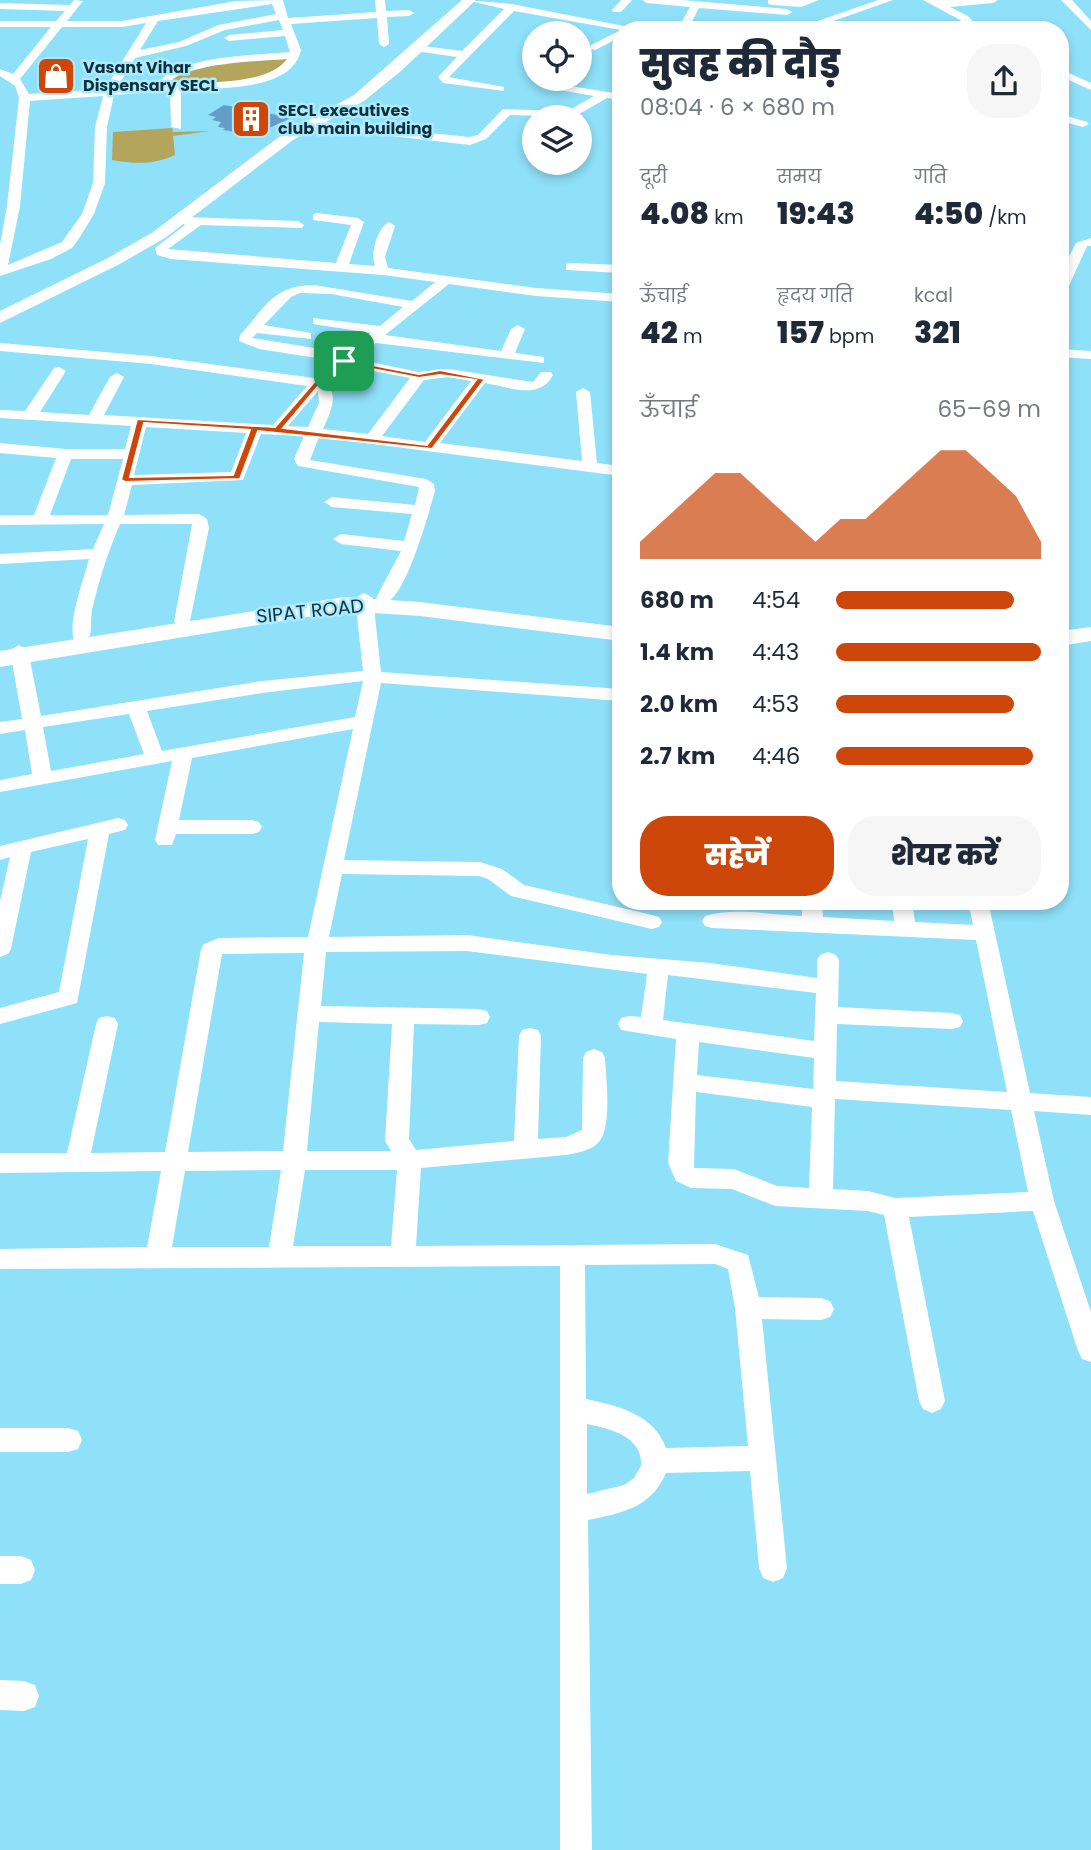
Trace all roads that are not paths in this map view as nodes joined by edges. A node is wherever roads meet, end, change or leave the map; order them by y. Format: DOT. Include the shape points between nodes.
graph roads {
  1 [pos="277,0"];
  2 [pos="380,0"];
  3 [pos="471,0"];
  4 [pos="626,0"];
  5 [pos="647,0"];
  6 [pos="746,0"];
  7 [pos="888,0"];
  8 [pos="993,0"];
  9 [pos="1066,0"];
  10 [pos="815,1"];
  11 [pos="969,1"];
  12 [pos="934,3"];
  13 [pos="75,4"];
  14 [pos="696,4"];
  15 [pos="659,5"];
  16 [pos="0,6"];
  17 [pos="512,7"];
  18 [pos="737,8"];
  19 [pos="835,9"];
  20 [pos="556,10"];
  21 [pos="617,10"];
  22 [pos="771,11"];
  23 [pos="788,12"];
  24 [pos="409,13"];
  25 [pos="847,13"];
  26 [pos="381,15"];
  27 [pos="646,19"];
  28 [pos="730,19"];
  29 [pos="153,20"];
  30 [pos="546,21"];
  31 [pos="595,21"];
  32 [pos="643,21"];
  33 [pos="687,21"];
  34 [pos="767,21"];
  35 [pos="823,21"];
  36 [pos="967,21"];
  37 [pos="285,23"];
  38 [pos="592,23"];
  39 [pos="0,24"];
  40 [pos="59,25"];
  41 [pos="612,25"];
  42 [pos="1091,27"];
  43 [pos="612,39"];
  44 [pos="191,40"];
  45 [pos="384,44"];
  46 [pos="612,46"];
  47 [pos="415,48"];
  48 [pos="134,55"];
  49 [pos="295,55"];
  50 [pos="465,55"];
  51 [pos="0,72"];
  52 [pos="15,78"];
  53 [pos="1069,80"];
  54 [pos="1091,87"];
  55 [pos="169,88"];
  56 [pos="500,89"];
  57 [pos="580,91"];
  58 [pos="108,92"];
  59 [pos="604,95"];
  60 [pos="612,96"];
  61 [pos="25,98"];
  62 [pos="1069,120"];
  63 [pos="313,124"];
  64 [pos="1083,124"];
  65 [pos="177,127"];
  66 [pos="317,217"];
  67 [pos="179,220"];
  68 [pos="196,223"];
  69 [pos="298,225"];
  70 [pos="389,226"];
  71 [pos="1091,242"];
  72 [pos="341,267"];
  73 [pos="571,267"];
  74 [pos="1069,268"];
  75 [pos="612,269"];
  76 [pos="19,271"];
  77 [pos="383,271"];
  78 [pos="0,272"];
  79 [pos="447,279"];
  80 [pos="612,297"];
  81 [pos="413,305"];
  82 [pos="0,318"];
  83 [pos="318,321"];
  84 [pos="254,328"];
  85 [pos="518,329"];
  86 [pos="377,334"];
  87 [pos="306,336"];
  88 [pos="1,350"];
  89 [pos="1069,354"];
  90 [pos="1091,355"];
  91 [pos="506,356"];
  92 [pos="346,360"];
  93 [pos="539,360"];
  94 [pos="59,371"];
  95 [pos="546,375"];
  96 [pos="419,376"];
  97 [pos="117,377"];
  98 [pos="481,379"];
  99 [pos="317,383"];
  100 [pos="583,392"];
  101 [pos="0,414"];
  102 [pos="30,415"];
  103 [pos="95,418"];
  104 [pos="140,421"];
  105 [pos="255,428"];
  106 [pos="277,430"];
  107 [pos="313,432"];
  108 [pos="372,440"];
  109 [pos="429,447"];
  110 [pos="0,448"];
  111 [pos="65,454"];
  112 [pos="131,454"];
  113 [pos="590,469"];
  114 [pos="612,470"];
  115 [pos="125,480"];
  116 [pos="332,502"];
  117 [pos="421,510"];
  118 [pos="115,518"];
  119 [pos="0,520"];
  120 [pos="40,520"];
  121 [pos="341,539"];
  122 [pos="411,547"];
  123 [pos="99,554"];
  124 [pos="0,559"];
  125 [pos="371,600"];
  126 [pos="183,622"];
  127 [pos="612,626"];
  128 [pos="612,633"];
  129 [pos="1090,637"];
  130 [pos="1069,638"];
  131 [pos="81,639"];
  132 [pos="1069,643"];
  133 [pos="10,654"];
  134 [pos="373,677"];
  135 [pos="612,694"];
  136 [pos="136,706"];
  137 [pos="363,722"];
  138 [pos="33,723"];
  139 [pos="0,728"];
  140 [pos="183,754"];
  141 [pos="155,759"];
  142 [pos="43,779"];
  143 [pos="0,786"];
  144 [pos="252,827"];
  145 [pos="22,848"];
  146 [pos="0,853"];
  147 [pos="333,867"];
  148 [pos="812,910"];
  149 [pos="903,910"];
  150 [pos="980,910"];
  151 [pos="725,914"];
  152 [pos="652,922"];
  153 [pos="813,924"];
  154 [pos="905,930"];
  155 [pos="985,933"];
  156 [pos="316,946"];
  157 [pos="0,949"];
  158 [pos="828,960"];
  159 [pos="658,968"];
  160 [pos="827,987"];
  161 [pos="309,1014"];
  162 [pos="826,1015"];
  163 [pos="0,1016"];
  164 [pos="403,1016"];
  165 [pos="479,1017"];
  166 [pos="952,1021"];
  167 [pos="107,1024"];
  168 [pos="688,1033"];
  169 [pos="530,1036"];
  170 [pos="825,1051"];
  171 [pos="594,1058"];
  172 [pos="685,1082"];
  173 [pos="823,1094"];
  174 [pos="1022,1101"];
  175 [pos="1091,1105"];
  176 [pos="526,1148"];
  177 [pos="410,1160"];
  178 [pos="77,1162"];
  179 [pos="175,1162"];
  180 [pos="294,1162"];
  181 [pos="0,1163"];
  182 [pos="821,1199"];
  183 [pos="1042,1201"];
  184 [pos="895,1208"];
  185 [pos="572,1255"];
  186 [pos="403,1257"];
  187 [pos="158,1258"];
  188 [pos="279,1258"];
  189 [pos="0,1259"];
  190 [pos="748,1308"];
  191 [pos="821,1309"];
  192 [pos="1089,1341"];
  193 [pos="932,1401"];
  194 [pos="571,1408"];
  195 [pos="0,1440"];
  196 [pos="68,1440"];
  197 [pos="762,1458"];
  198 [pos="656,1461"];
  199 [pos="572,1511"];
  200 [pos="773,1568"];
  201 [pos="576,1850"];
  1 -- 29 [label="street"];
  1 -- 37 [label="street"];
  2 -- 26 [label="street"];
  3 -- 17 [label="street"];
  3 -- 47 [label="main road"];
  4 -- 21 [label="street"];
  5 -- 15 [label="street"];
  6 -- 10 [label="street"];
  7 -- 25 [label="street"];
  8 -- 11 [label="street"];
  9 -- 42 [label="street"];
  11 -- 12 [label="street"];
  12 -- 36 [label="street"];
  13 -- 16 [label="street"];
  13 -- 40 [label="street"];
  14 -- 15 [label="street"];
  14 -- 18 [label="street"];
  14 -- 33 [label="street"];
  17 -- 20 [label="street"];
  17 -- 50 [label="street"];
  18 -- 22 [label="street"];
  18 -- 28 [label="street"];
  19 -- 25 [label="street"];
  20 -- 30 [label="street"];
  20 -- 31 [label="street"];
  22 -- 23 [label="street"];
  22 -- 34 [label="street"];
  24 -- 26 [label="street"];
  25 -- 35 [label="street"];
  26 -- 37 [label="street"];
  26 -- 45 [label="street"];
  27 -- 32 [label="street"];
  29 -- 40 [label="street"];
  29 -- 48 [label="street"];
  31 -- 38 [label="street"];
  31 -- 41 [label="street"];
  37 -- 44 [label="street"];
  37 -- 44 [label="street" via="222,27"];
  37 -- 49 [label="street"];
  39 -- 40 [label="street"];
  40 -- 52 [label="street"];
  43 -- 46 [label="street" via="599,45"];
  44 -- 48 [label="street"];
  47 -- 50 [label="street"];
  47 -- 63 [label="main road" via="359,98"];
  48 -- 58 [label="street"];
  49 -- 55 [label="street" via="282,72 263,79"];
  49 -- 55 [label="street" via="176,73 168,77"];
  50 -- 56 [label="street" via="444,79"];
  51 -- 52 [label="street"];
  52 -- 61 [label="street"];
  53 -- 54 [label="street"];
  55 -- 58 [label="street"];
  55 -- 65 [label="street"];
  57 -- 59 [label="street"];
  58 -- 61 [label="street"];
  58 -- 78 [label="street" via="97,205 68,245"];
  59 -- 60 [label="street"];
  59 -- 63 [label="street" via="570,115 507,111 482,137 470,141"];
  61 -- 78 [label="street" via="14,150 14,205"];
  62 -- 64 [label="street"];
  63 -- 67 [label="main road" via="288,137"];
  66 -- 72 [label="street" via="358,222"];
  67 -- 68 [label="street"];
  67 -- 82 [label="main road" via="112,262"];
  68 -- 69 [label="street"];
  68 -- 72 [label="street" via="161,248 162,252"];
  70 -- 77 [label="street" via="378,257"];
  71 -- 74 [label="street" via="1082,243"];
  72 -- 77 [label="street"];
  73 -- 75 [label="street"];
  76 -- 78 [label="street"];
  77 -- 79 [label="street"];
  79 -- 80 [label="street"];
  79 -- 81 [label="street"];
  81 -- 84 [label="street" via="294,290"];
  81 -- 86 [label="street"];
  83 -- 86 [label="street"];
  84 -- 87 [label="street"];
  84 -- 92 [label="street" via="246,341"];
  85 -- 91 [label="street"];
  86 -- 91 [label="street"];
  86 -- 92 [label="street"];
  88 -- 99 [label="street" via="151,360"];
  89 -- 90 [label="street"];
  91 -- 93 [label="street"];
  92 -- 96 [label="street"];
  92 -- 99 [label="street"];
  94 -- 102 [label="street"];
  95 -- 98 [label="street" via="536,387"];
  96 -- 98 [label="street" via="440,372"];
  96 -- 108 [label="street"];
  97 -- 103 [label="street"];
  98 -- 109 [label="street"];
  99 -- 106 [label="street"];
  99 -- 107 [label="street" via="327,398"];
  100 -- 113 [label="street"];
  101 -- 102 [label="street"];
  102 -- 103 [label="street"];
  103 -- 104 [label="street"];
  104 -- 105 [label="street"];
  104 -- 112 [label="street"];
  105 -- 106 [label="street"];
  105 -- 115 [label="street" via="237,477"];
  106 -- 107 [label="street"];
  107 -- 108 [label="street"];
  107 -- 117 [label="street" via="303,463 425,483"];
  108 -- 109 [label="street"];
  109 -- 113 [label="street"];
  110 -- 111 [label="street"];
  111 -- 112 [label="street"];
  111 -- 120 [label="street"];
  112 -- 115 [label="street"];
  113 -- 114 [label="street"];
  115 -- 118 [label="street"];
  116 -- 117 [label="street"];
  117 -- 122 [label="street"];
  118 -- 120 [label="street"];
  118 -- 123 [label="street"];
  118 -- 126 [label="street" via="188,517 201,522"];
  119 -- 120 [label="street"];
  121 -- 122 [label="street"];
  122 -- 125 [label="street"];
  123 -- 124 [label="street"];
  123 -- 131 [label="street"];
  125 -- 126 [label="highway, SIPAT ROAD" via="310,601"];
  125 -- 127 [label="highway, SIPAT ROAD"];
  125 -- 128 [label="highway, SIPAT ROAD"];
  125 -- 133 [label="highway, SIPAT ROAD"];
  125 -- 134 [label="street"];
  126 -- 131 [label="highway, SIPAT ROAD"];
  129 -- 130 [label="highway"];
  129 -- 132 [label="highway"];
  131 -- 133 [label="highway, SIPAT ROAD"];
  133 -- 138 [label="street"];
  134 -- 135 [label="street"];
  134 -- 136 [label="street" via="262,687"];
  134 -- 137 [label="street"];
  136 -- 138 [label="street"];
  136 -- 141 [label="street"];
  137 -- 140 [label="street"];
  137 -- 147 [label="street"];
  138 -- 139 [label="street"];
  138 -- 142 [label="street"];
  140 -- 141 [label="street"];
  140 -- 144 [label="street" via="166,834"];
  141 -- 142 [label="street"];
  142 -- 143 [label="street"];
  145 -- 146 [label="street"];
  145 -- 157 [label="street"];
  145 -- 163 [label="street" via="109,827 69,997"];
  147 -- 152 [label="street" via="480,869 495,873 518,891"];
  147 -- 156 [label="street"];
  148 -- 153 [label="street"];
  149 -- 154 [label="street"];
  150 -- 155 [label="street"];
  151 -- 153 [label="street"];
  153 -- 154 [label="street"];
  154 -- 155 [label="street"];
  155 -- 174 [label="street"];
  156 -- 159 [label="street" via="467,943"];
  156 -- 161 [label="street"];
  156 -- 179 [label="street" via="212,949"];
  158 -- 160 [label="street"];
  159 -- 160 [label="street"];
  159 -- 168 [label="street" via="640,1026"];
  160 -- 162 [label="street"];
  161 -- 164 [label="street"];
  161 -- 180 [label="street"];
  162 -- 166 [label="street"];
  162 -- 170 [label="street"];
  164 -- 165 [label="street"];
  164 -- 177 [label="street" via="397,1141"];
  167 -- 178 [label="street"];
  168 -- 170 [label="street"];
  168 -- 172 [label="street"];
  169 -- 176 [label="street"];
  170 -- 173 [label="street"];
  171 -- 176 [label="street" via="595,1129 591,1138 566,1146"];
  172 -- 173 [label="street"];
  172 -- 182 [label="street" via="680,1163 684,1174 734,1179 775,1196"];
  173 -- 174 [label="street"];
  173 -- 182 [label="street"];
  174 -- 175 [label="street"];
  174 -- 183 [label="street"];
  176 -- 177 [label="street"];
  177 -- 180 [label="street"];
  177 -- 186 [label="street"];
  178 -- 179 [label="street"];
  178 -- 181 [label="street"];
  179 -- 180 [label="street"];
  179 -- 187 [label="street"];
  180 -- 188 [label="street"];
  182 -- 184 [label="street" via="869,1201"];
  183 -- 184 [label="street"];
  183 -- 192 [label="street"];
  184 -- 193 [label="street"];
  185 -- 186 [label="street"];
  185 -- 190 [label="street" via="729,1257 739,1262"];
  185 -- 194 [label="street"];
  186 -- 188 [label="street"];
  187 -- 188 [label="street"];
  187 -- 189 [label="street"];
  190 -- 191 [label="street"];
  190 -- 197 [label="street"];
  194 -- 198 [label="street" via="618,1420 640,1432 654,1450"];
  194 -- 199 [label="street"];
  195 -- 196 [label="street"];
  197 -- 198 [label="street"];
  197 -- 200 [label="street"];
  198 -- 199 [label="street" via="654,1472 638,1491"];
  199 -- 201 [label="street"];
}
